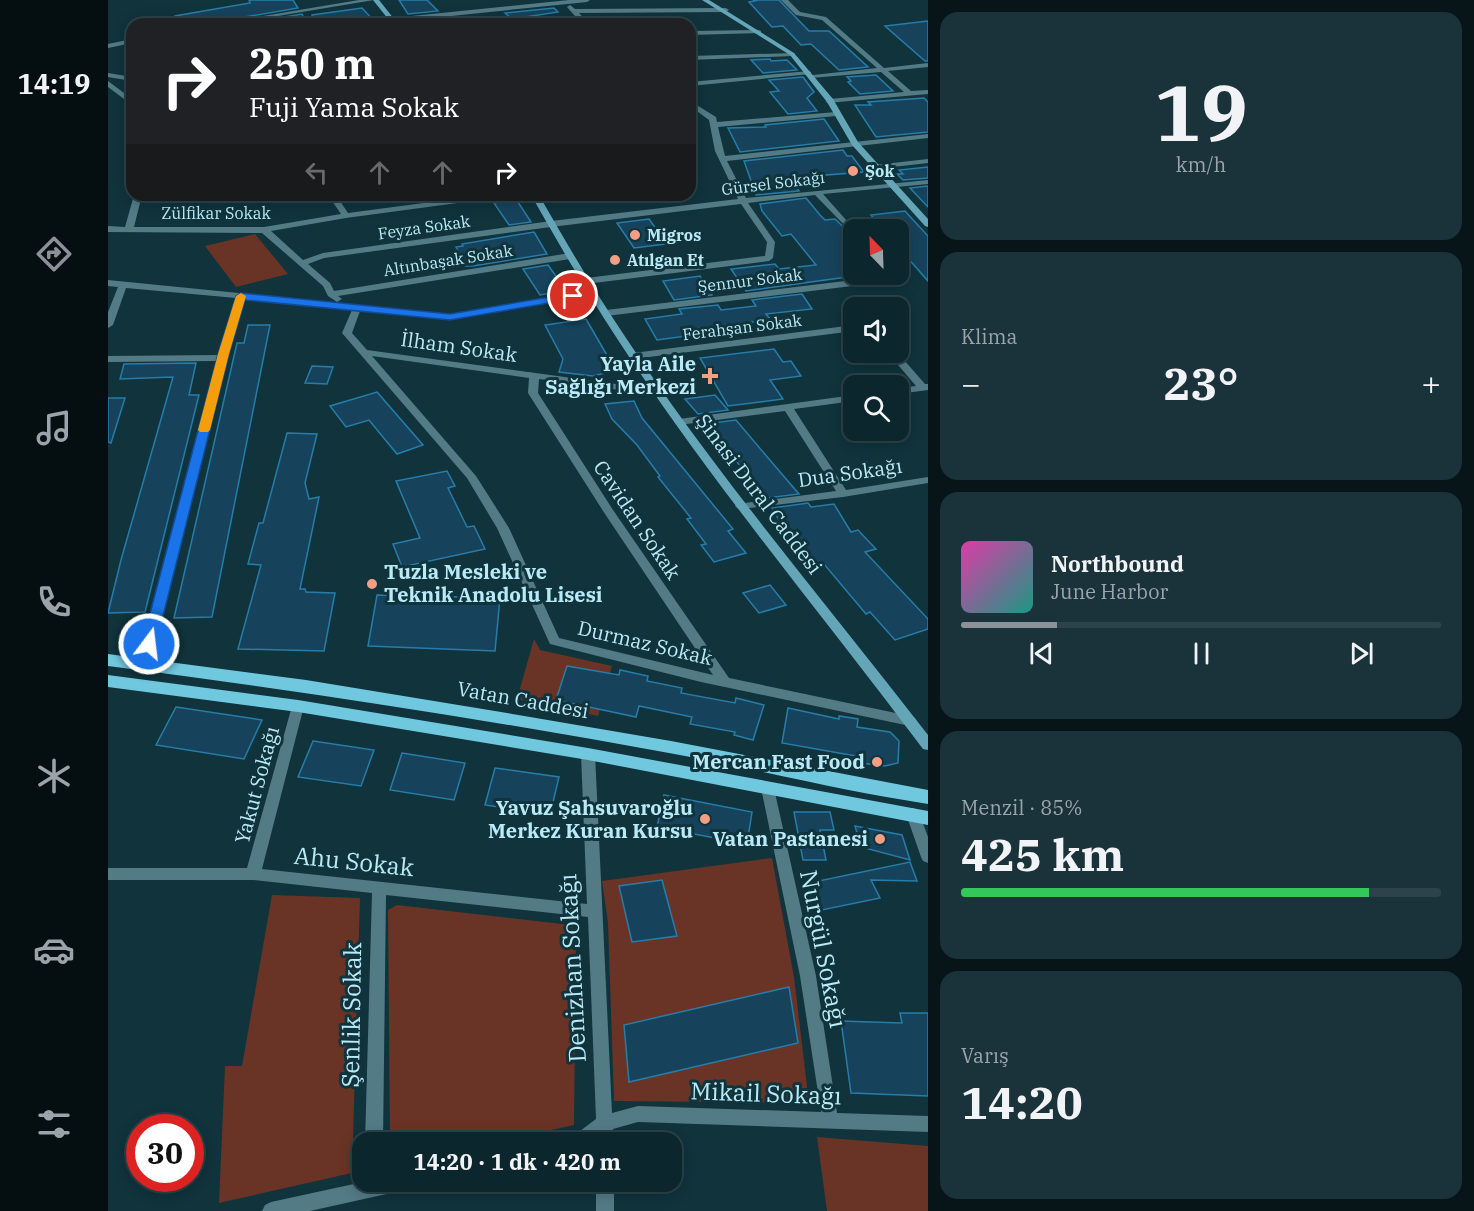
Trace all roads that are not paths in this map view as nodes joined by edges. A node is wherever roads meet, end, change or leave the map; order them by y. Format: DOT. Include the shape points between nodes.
graph roads {
  1 [pos="371,0"];
  2 [pos="376,0"];
  3 [pos="587,0"];
  4 [pos="705,0"];
  5 [pos="784,0"];
  6 [pos="562,1"];
  7 [pos="726,10"];
  8 [pos="574,11"];
  9 [pos="256,18"];
  10 [pos="390,18"];
  11 [pos="417,18"];
  12 [pos="580,18"];
  13 [pos="759,32"];
  14 [pos="696,33"];
  15 [pos="126,43"];
  16 [pos="108,46"];
  17 [pos="792,54"];
  18 [pos="696,58"];
  19 [pos="928,65"];
  20 [pos="881,70"];
  21 [pos="108,75"];
  22 [pos="811,75"];
  23 [pos="126,78"];
  24 [pos="108,83"];
  25 [pos="696,84"];
  26 [pos="928,92"];
  27 [pos="910,94"];
  28 [pos="126,98"];
  29 [pos="830,101"];
  30 [pos="696,106"];
  31 [pos="836,114"];
  32 [pos="714,125"];
  33 [pos="928,136"];
  34 [pos="855,143"];
  35 [pos="723,159"];
  36 [pos="928,161"];
  37 [pos="875,166"];
  38 [pos="928,182"];
  39 [pos="891,186"];
  40 [pos="817,192"];
  41 [pos="136,201"];
  42 [pos="336,201"];
  43 [pos="457,201"];
  44 [pos="538,201"];
  45 [pos="744,202"];
  46 [pos="346,216"];
  47 [pos="927,220"];
  48 [pos="843,221"];
  49 [pos="551,224"];
  50 [pos="129,228"];
  51 [pos="108,229"];
  52 [pos="264,230"];
  53 [pos="570,256"];
  54 [pos="303,262"];
  55 [pos="586,281"];
  56 [pos="108,283"];
  57 [pos="123,284"];
  58 [pos="843,284"];
  59 [pos="593,292"];
  60 [pos="331,294"];
  61 [pos="241,296"];
  62 [pos="353,307"];
  63 [pos="606,313"];
  64 [pos="108,325"];
  65 [pos="843,329"];
  66 [pos="363,352"];
  67 [pos="633,356"];
  68 [pos="222,358"];
  69 [pos="108,359"];
  70 [pos="902,363"];
  71 [pos="534,375"];
  72 [pos="925,387"];
  73 [pos="909,389"];
  74 [pos="656,392"];
  75 [pos="843,399"];
  76 [pos="787,406"];
  77 [pos="679,422"];
  78 [pos="928,480"];
  79 [pos="843,494"];
  80 [pos="741,506"];
  81 [pos="108,660"];
  82 [pos="144,665"];
  83 [pos="108,681"];
  84 [pos="724,681"];
  85 [pos="298,706"];
  86 [pos="910,721"];
  87 [pos="928,745"];
  88 [pos="588,754"];
  89 [pos="768,788"];
  90 [pos="928,797"];
  91 [pos="921,816"];
  92 [pos="928,857"];
  93 [pos="108,874"];
  94 [pos="253,874"];
  95 [pos="379,887"];
  96 [pos="594,911"];
  97 [pos="830,1119"];
  98 [pos="604,1123"];
  99 [pos="928,1124"];
  100 [pos="374,1132"];
  101 [pos="592,1132"];
  102 [pos="604,1132"];
  103 [pos="352,1190"];
  104 [pos="605,1192"];
  105 [pos="271,1211"];
  106 [pos="605,1211"];
  1 -- 9 [label="street"];
  2 -- 10 [label="street"];
  3 -- 6 [label="street"];
  4 -- 7 [label="street"];
  5 -- 20 [label="street" via="798,14 824,18"];
  6 -- 8 [label="street"];
  6 -- 11 [label="street" via="476,8"];
  7 -- 8 [label="street"];
  7 -- 13 [label="street"];
  8 -- 12 [label="street"];
  13 -- 14 [label="street"];
  13 -- 17 [label="street"];
  15 -- 16 [label="street"];
  17 -- 18 [label="street"];
  17 -- 22 [label="street"];
  19 -- 20 [label="street"];
  20 -- 22 [label="street"];
  20 -- 27 [label="street"];
  21 -- 23 [label="street"];
  22 -- 25 [label="street"];
  22 -- 29 [label="street"];
  24 -- 28 [label="street"];
  26 -- 27 [label="street"];
  27 -- 29 [label="street"];
  29 -- 31 [label="street"];
  30 -- 32 [label="street" via="707,112"];
  31 -- 32 [label="street"];
  31 -- 34 [label="street"];
  32 -- 35 [label="street"];
  33 -- 34 [label="street"];
  34 -- 35 [label="street"];
  34 -- 37 [label="street"];
  35 -- 45 [label="street"];
  36 -- 37 [label="street"];
  37 -- 39 [label="street"];
  38 -- 39 [label="street, Gürsel Sokağı"];
  39 -- 40 [label="street, Gürsel Sokağı"];
  39 -- 47 [label="street"];
  40 -- 45 [label="street, Gürsel Sokağı"];
  40 -- 48 [label="street"];
  41 -- 50 [label="street"];
  42 -- 46 [label="street"];
  43 -- 46 [label="street, Zülfikar Sokak"];
  44 -- 49 [label="street, Şinasi Dural Caddesi"];
  45 -- 49 [label="street, Gürsel Sokağı"];
  45 -- 55 [label="street" via="771,242 770,258"];
  46 -- 52 [label="street, Zülfikar Sokak"];
  49 -- 53 [label="street, Şinasi Dural Caddesi"];
  49 -- 54 [label="street, Feyza Sokak"];
  50 -- 51 [label="street, Zülfikar Sokak"];
  50 -- 52 [label="street, Zülfikar Sokak"];
  52 -- 54 [label="street"];
  53 -- 55 [label="street, Şinasi Dural Caddesi"];
  53 -- 60 [label="street, Altınbaşak Sokak"];
  54 -- 60 [label="street"];
  55 -- 59 [label="street, Şinasi Dural Caddesi"];
  56 -- 57 [label="street"];
  57 -- 61 [label="street"];
  57 -- 64 [label="street"];
  58 -- 63 [label="street, Şennur Sokak"];
  59 -- 62 [label="street" via="450,317"];
  59 -- 63 [label="street, Şinasi Dural Caddesi"];
  60 -- 62 [label="street"];
  61 -- 62 [label="street"];
  61 -- 68 [label="street"];
  62 -- 66 [label="street, Durmaz Sokak" via="347,333"];
  63 -- 67 [label="street, Şinasi Dural Caddesi"];
  65 -- 67 [label="street, Ferahşan Sokak"];
  66 -- 71 [label="street, İlham Sokak"];
  66 -- 84 [label="street, Durmaz Sokak" via="471,476 503,528 554,641"];
  67 -- 74 [label="street, Şinasi Dural Caddesi"];
  68 -- 69 [label="street"];
  68 -- 82 [label="street"];
  70 -- 72 [label="street"];
  71 -- 74 [label="street, İlham Sokak"];
  71 -- 84 [label="street, Cavidan Sokak" via="533,393"];
  72 -- 73 [label="street"];
  74 -- 77 [label="street, Şinasi Dural Caddesi"];
  75 -- 76 [label="street"];
  76 -- 77 [label="street"];
  76 -- 79 [label="street"];
  77 -- 80 [label="street, Şinasi Dural Caddesi"];
  78 -- 79 [label="street, Dua Sokağı"];
  79 -- 80 [label="street, Dua Sokağı"];
  80 -- 86 [label="street, Şinasi Dural Caddesi"];
  81 -- 82 [label="main road, Vatan Caddesi"];
  82 -- 90 [label="main road, Vatan Caddesi" via="306,686 501,718"];
  83 -- 85 [label="main road"];
  84 -- 86 [label="street, Durmaz Sokak"];
  85 -- 88 [label="main road"];
  85 -- 94 [label="street, Yakut Sokağı"];
  86 -- 87 [label="street, Şinasi Dural Caddesi"];
  88 -- 89 [label="main road"];
  88 -- 96 [label="street, Denizhan Sokağı"];
  89 -- 91 [label="main road"];
  89 -- 97 [label="street, Nurgül Sokağı" via="808,976"];
  91 -- 92 [label="street"];
  93 -- 94 [label="street, Ahu Sokak"];
  94 -- 95 [label="street, Ahu Sokak"];
  95 -- 96 [label="street, Ahu Sokak"];
  95 -- 100 [label="street, Şenlik Sokak"];
  96 -- 98 [label="street, Denizhan Sokağı"];
  97 -- 98 [label="street, Mikail Sokağı" via="638,1114"];
  97 -- 99 [label="street, Mikail Sokağı"];
  98 -- 101 [label="street, Mikail Sokağı"];
  98 -- 102 [label="street, Denizhan Sokağı"];
  103 -- 105 [label="street"];
  104 -- 106 [label="street"];
}
